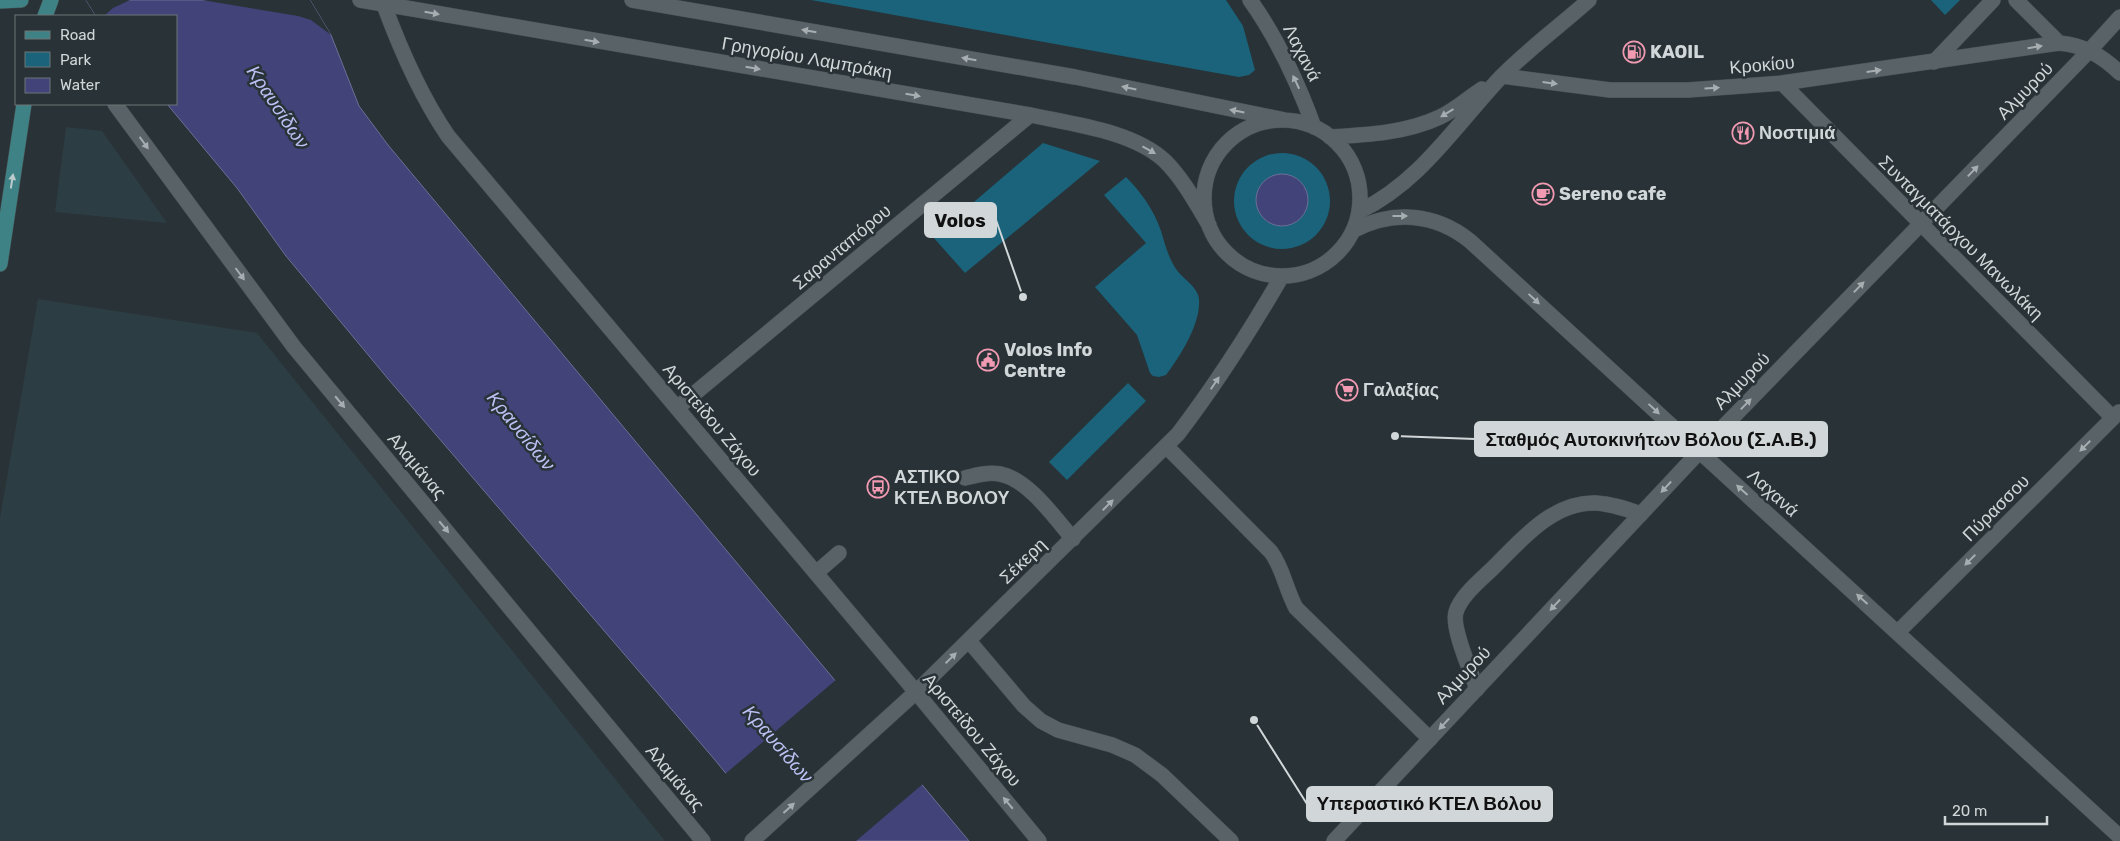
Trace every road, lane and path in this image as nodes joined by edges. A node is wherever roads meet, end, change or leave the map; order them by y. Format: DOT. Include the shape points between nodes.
graph roads {
  1 [pos="22,0"];
  2 [pos="51,0"];
  3 [pos="360,0"];
  4 [pos="632,0"];
  5 [pos="1250,0"];
  6 [pos="1589,0"];
  7 [pos="1993,0"];
  8 [pos="2016,0"];
  9 [pos="0,1"];
  10 [pos="384,5"];
  11 [pos="45,15"];
  12 [pos="2120,17"];
  13 [pos="2059,43"];
  14 [pos="2090,50"];
  15 [pos="1934,62"];
  16 [pos="2120,73"];
  17 [pos="1502,76"];
  18 [pos="1782,84"];
  19 [pos="24,105"];
  20 [pos="116,105"];
  21 [pos="1030,116"];
  22 [pos="1285,120"];
  23 [pos="1314,127"];
  24 [pos="1330,137"];
  25 [pos="1360,211"];
  26 [pos="1209,224"];
  27 [pos="1921,224"];
  28 [pos="1354,230"];
  29 [pos="0,264"];
  30 [pos="1282,276"];
  31 [pos="677,408"];
  32 [pos="2116,415"];
  33 [pos="1166,446"];
  34 [pos="1700,451"];
  35 [pos="965,478"];
  36 [pos="1641,514"];
  37 [pos="1073,539"];
  38 [pos="839,553"];
  39 [pos="816,573"];
  40 [pos="1898,632"];
  41 [pos="969,641"];
  42 [pos="1477,689"];
  43 [pos="916,692"];
  44 [pos="1430,739"];
  45 [pos="2120,837"];
  46 [pos="703,841"];
  47 [pos="752,841"];
  48 [pos="1039,841"];
  49 [pos="1231,841"];
  50 [pos="1334,841"];
  1 -- 9 [label="main road"];
  2 -- 11 [label="main road"];
  3 -- 10 [label="street, Γρηγορίου Λαμπράκη"];
  22 -- 4 [label="street, Γρηγορίου Λαμπράκη, one-way" via="1075,77"];
  23 -- 5 [label="street, Λαχανά, one-way" via="1288,66"];
  6 -- 17 [label="street"];
  7 -- 15 [label="street"];
  8 -- 13 [label="street"];
  10 -- 21 [label="street, Γρηγορίου Λαμπράκη, one-way"];
  10 -- 31 [label="street, Αριστείδου Ζάχου" via="430,110 448,136"];
  12 -- 14 [label="street, Αλμυρού"];
  13 -- 14 [label="street, Κροκίου"];
  15 -- 13 [label="street, Κροκίου, one-way"];
  14 -- 16 [label="street"];
  27 -- 14 [label="street, Αλμυρού, one-way"];
  18 -- 15 [label="street, Κροκίου, one-way"];
  17 -- 18 [label="street, Κροκίου, one-way" via="1610,90 1688,90"];
  17 -- 24 [label="street, one-way" via="1448,113 1425,123 1396,130"];
  17 -- 25 [label="street" via="1444,144 1412,175 1390,194"];
  18 -- 27 [label="street, Συνταγματάρχου Μανωλάκη"];
  29 -- 19 [label="main road, one-way"];
  20 -- 46 [label="street, Αλαμάνας, one-way" via="294,347"];
  21 -- 26 [label="street, Γρηγορίου Λαμπράκη, one-way" via="1104,131 1156,154 1175,172"];
  21 -- 31 [label="street, Σαρανταπόρου"];
  22 -- 23 [label="street"];
  22 -- 26 [label="street" via="1247,129 1219,153 1206,184 1204,201"];
  23 -- 24 [label="street"];
  24 -- 25 [label="street" via="1353,165 1359,182"];
  25 -- 28 [label="street"];
  26 -- 30 [label="street" via="1224,250 1238,262 1259,272"];
  27 -- 32 [label="street, Συνταγματάρχου Μανωλάκη"];
  34 -- 27 [label="street, Αλμυρού, one-way"];
  28 -- 30 [label="street" via="1332,258 1317,268"];
  28 -- 34 [label="street, Λαχανά, one-way" via="1382,218 1400,216 1437,223 1461,233"];
  33 -- 30 [label="street, Σέκερη, one-way" via="1202,402"];
  31 -- 39 [label="street, Αριστείδου Ζάχου"];
  32 -- 40 [label="street, Πύρασσου, one-way"];
  37 -- 33 [label="street, Σέκερη, one-way"];
  33 -- 44 [label="street" via="1271,552 1296,608"];
  34 -- 36 [label="street, Αλμυρού, one-way"];
  40 -- 34 [label="street, Λαχανά, one-way"];
  35 -- 37 [label="street" via="998,474 1016,481 1035,496"];
  36 -- 42 [label="street, Αλμυρού, one-way"];
  36 -- 42 [label="street" via="1594,503 1566,508 1546,519 1470,590 1456,612 1457,632"];
  37 -- 41 [label="street, Σέκερη"];
  38 -- 39 [label="street"];
  39 -- 43 [label="street, Αριστείδου Ζάχου"];
  40 -- 45 [label="street, Λαχανά"];
  43 -- 41 [label="street, Σέκερη, one-way"];
  41 -- 49 [label="street" via="1040,721 1135,756 1162,775"];
  42 -- 44 [label="street, Αλμυρού, one-way"];
  47 -- 43 [label="street, Σέκερη, one-way"];
  48 -- 43 [label="street, Αριστείδου Ζάχου, one-way"];
  44 -- 50 [label="street, Αλμυρού"];
}
